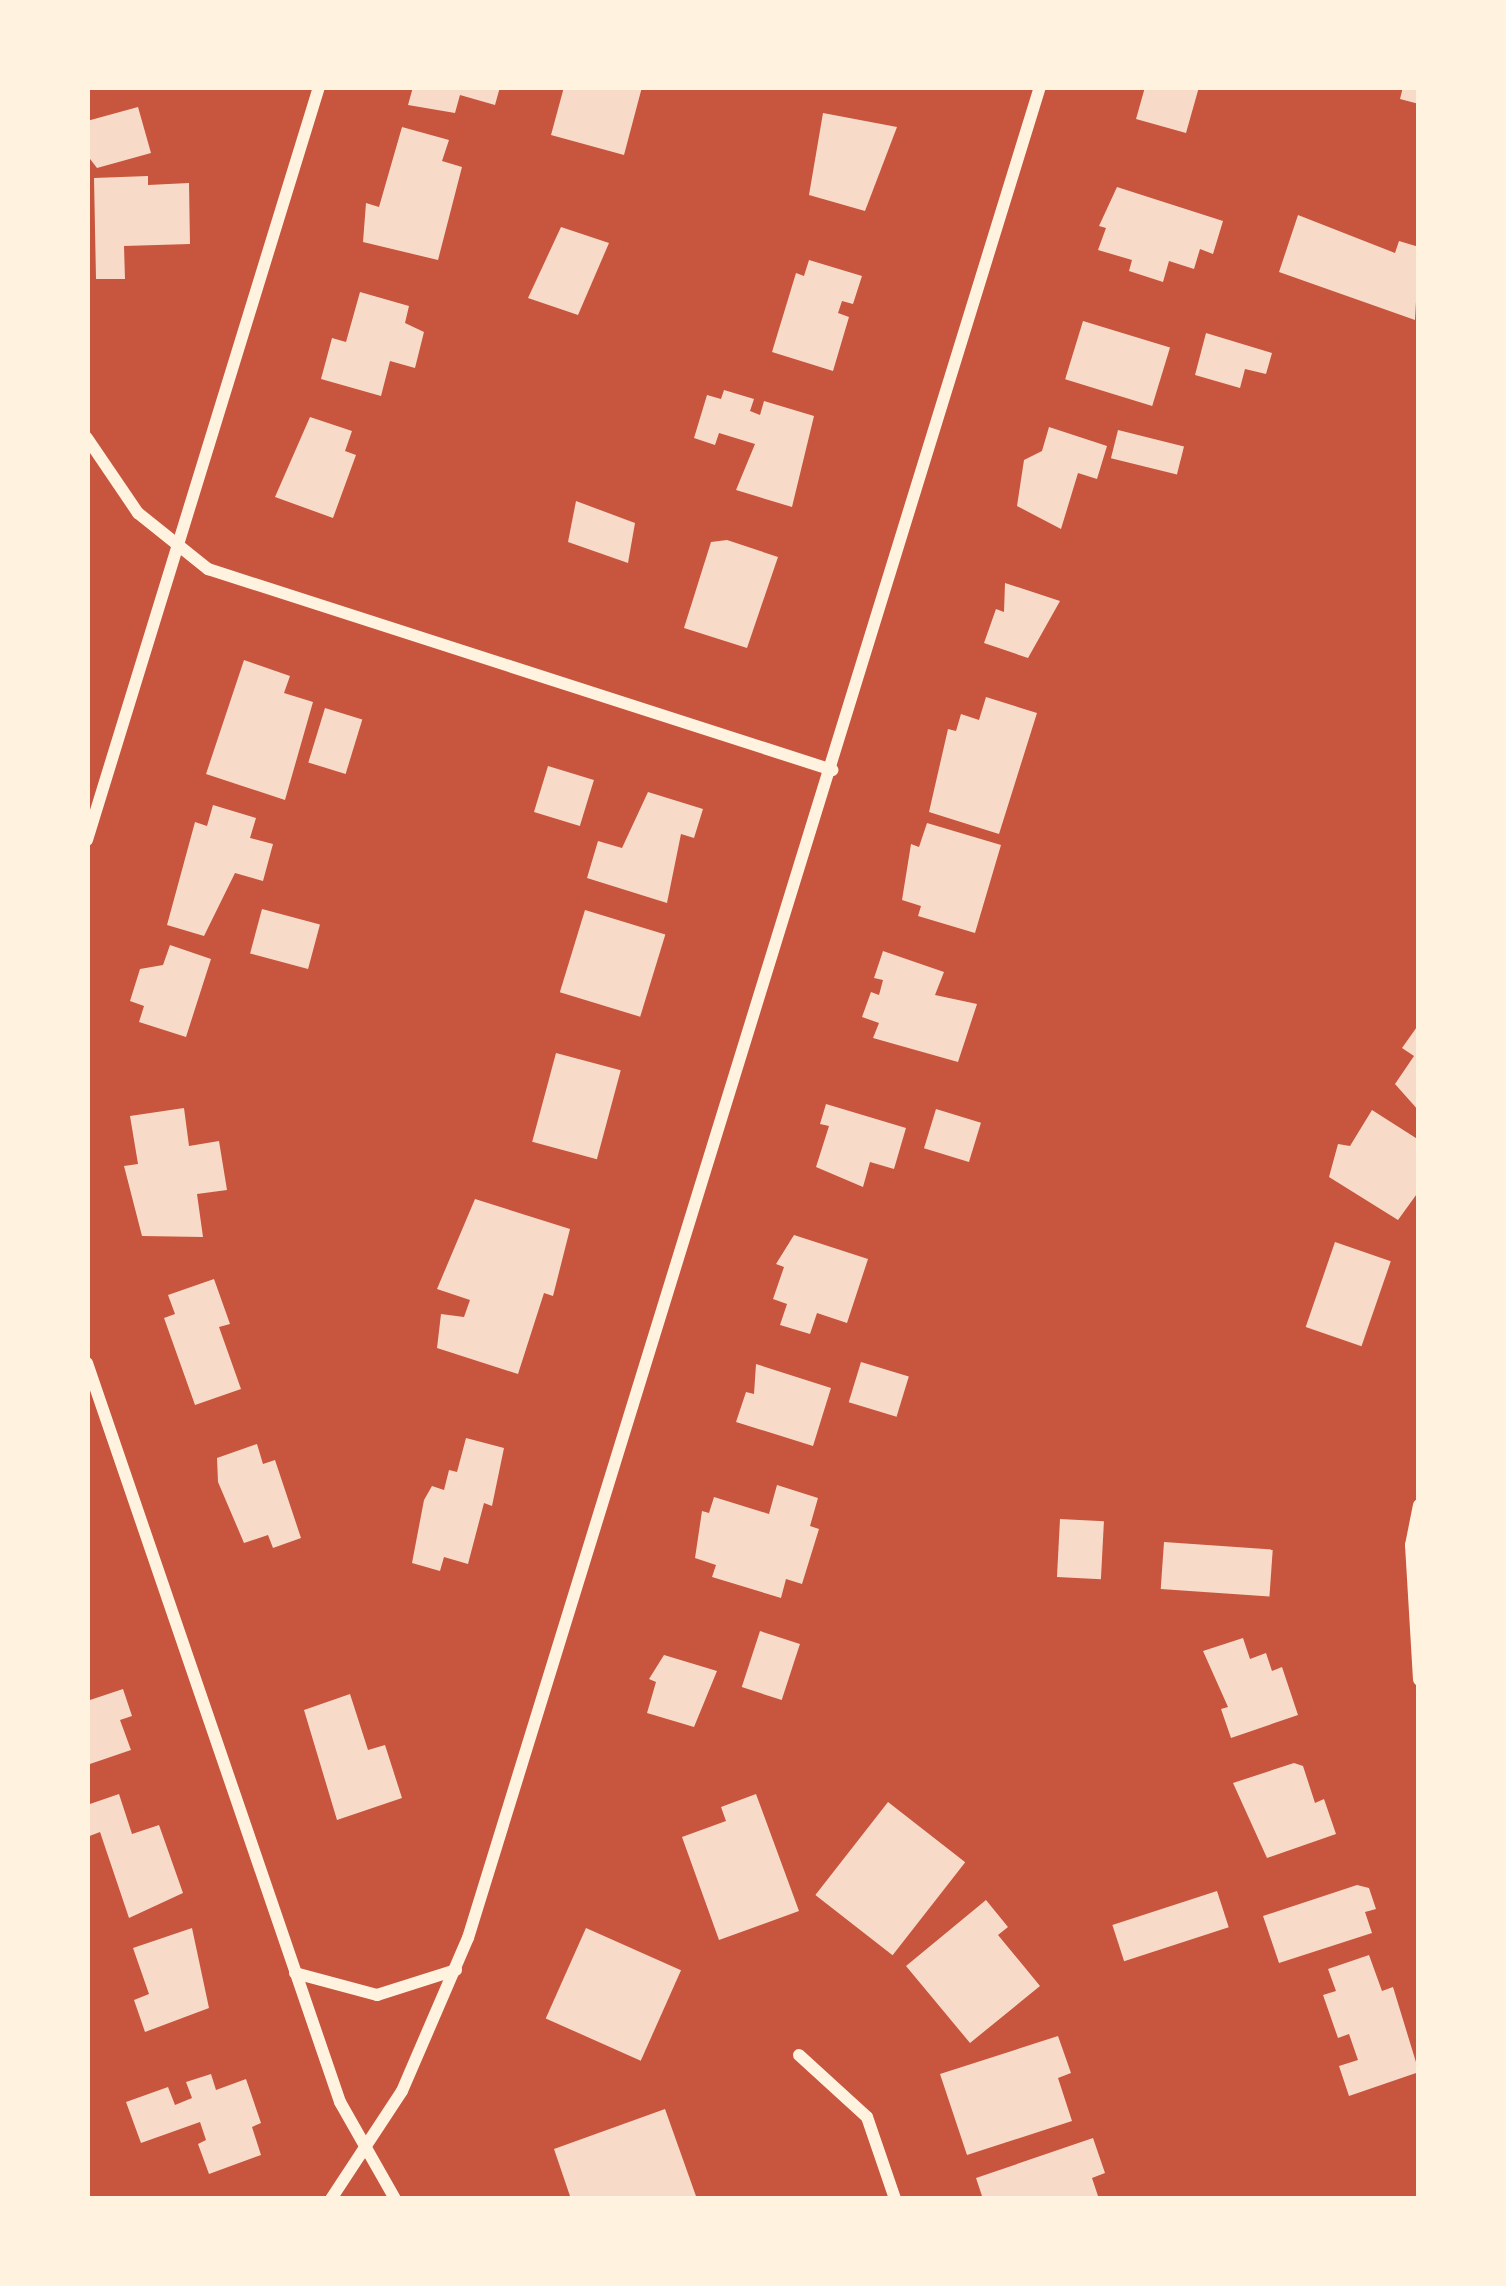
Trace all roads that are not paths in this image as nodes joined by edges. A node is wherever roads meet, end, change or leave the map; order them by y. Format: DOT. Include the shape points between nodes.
graph roads {
  1 [pos="319,87"];
  2 [pos="1040,87"];
  3 [pos="87,438"];
  4 [pos="180,550"];
  5 [pos="832,770"];
  6 [pos="87,840"];
  7 [pos="87,1364"];
  8 [pos="1419,1505"];
  9 [pos="1419,1680"];
  10 [pos="456,1970"];
  11 [pos="295,1973"];
  12 [pos="799,2055"];
  13 [pos="366,2148"];
  14 [pos="331,2199"];
  15 [pos="395,2199"];
  16 [pos="895,2199"];
  1 -- 4 [label="street"];
  2 -- 5 [label="street"];
  3 -- 4 [label="street" via="138,513"];
  4 -- 5 [label="street" via="208,569"];
  4 -- 6 [label="street"];
  5 -- 10 [label="street"];
  7 -- 11 [label="street"];
  8 -- 9 [label="street" via="1412,1545"];
  10 -- 11 [label="street" via="377,1995"];
  10 -- 13 [label="street"];
  11 -- 13 [label="street" via="340,2102"];
  12 -- 16 [label="street" via="867,2116"];
  13 -- 14 [label="street"];
  13 -- 15 [label="street"];
}
